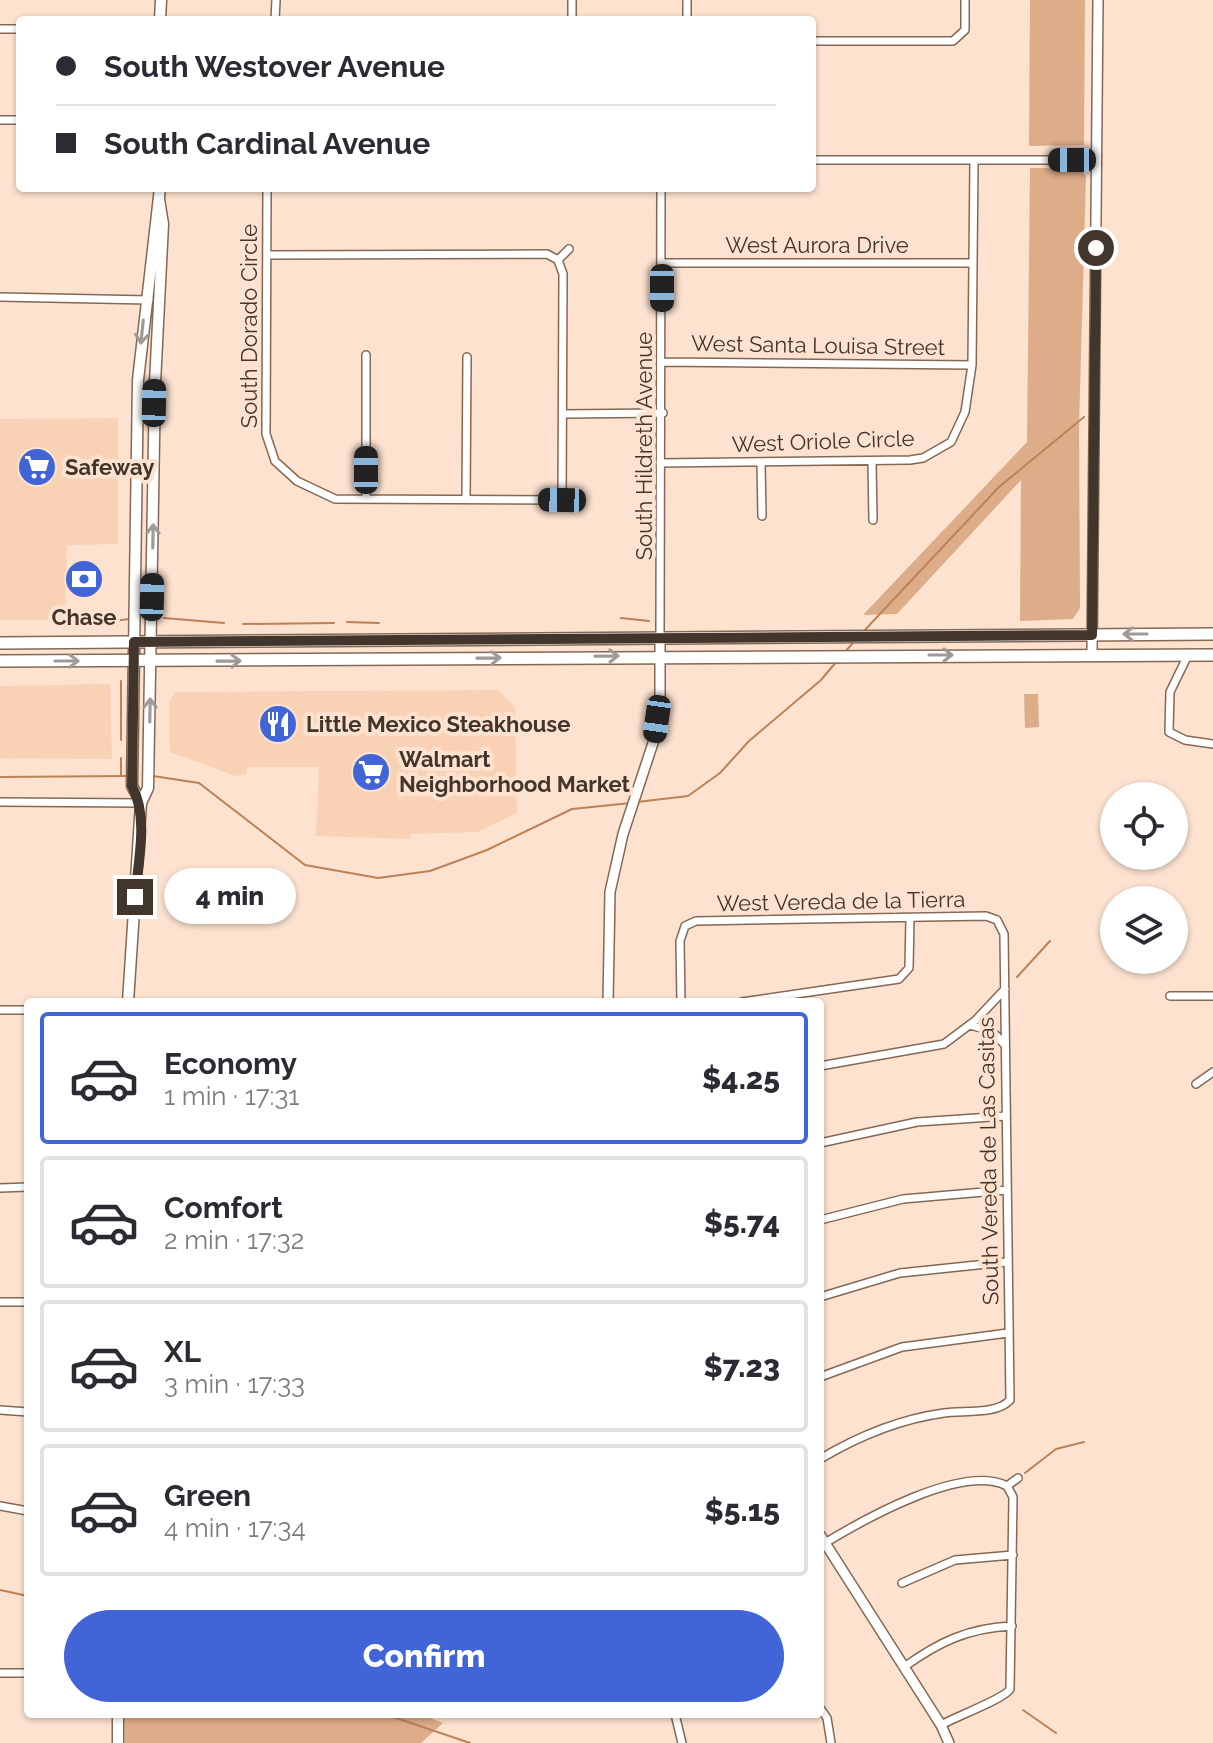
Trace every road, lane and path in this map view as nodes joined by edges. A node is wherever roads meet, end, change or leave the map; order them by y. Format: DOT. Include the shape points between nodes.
graph roads {
  1 [pos="965,0"];
  2 [pos="1098,0"];
  3 [pos="960,36"];
  4 [pos="816,41"];
  5 [pos="967,45"];
  6 [pos="816,160"];
  7 [pos="1097,160"];
  8 [pos="974,161"];
  9 [pos="267,192"];
  10 [pos="661,192"];
  11 [pos="160,194"];
  12 [pos="569,249"];
  13 [pos="267,255"];
  14 [pos="558,260"];
  15 [pos="662,263"];
  16 [pos="971,263"];
  17 [pos="0,297"];
  18 [pos="145,300"];
  19 [pos="159,300"];
  20 [pos="366,355"];
  21 [pos="467,357"];
  22 [pos="663,362"];
  23 [pos="972,365"];
  24 [pos="663,413"];
  25 [pos="564,414"];
  26 [pos="872,462"];
  27 [pos="660,463"];
  28 [pos="761,463"];
  29 [pos="366,498"];
  30 [pos="466,498"];
  31 [pos="762,516"];
  32 [pos="873,520"];
  33 [pos="1213,634"];
  34 [pos="1092,635"];
  35 [pos="660,636"];
  36 [pos="401,638"];
  37 [pos="134,642"];
  38 [pos="152,642"];
  39 [pos="0,643"];
  40 [pos="1092,654"];
  41 [pos="1188,655"];
  42 [pos="1213,655"];
  43 [pos="660,656"];
  44 [pos="398,658"];
  45 [pos="0,661"];
  46 [pos="134,661"];
  47 [pos="151,661"];
  48 [pos="1213,744"];
  49 [pos="0,802"];
  50 [pos="141,803"];
  51 [pos="1006,911"];
  52 [pos="678,917"];
  53 [pos="910,918"];
  54 [pos="997,920"];
  55 [pos="685,926"];
  56 [pos="1005,989"];
  57 [pos="1170,996"];
  58 [pos="1213,996"];
  59 [pos="128,998"];
  60 [pos="608,998"];
  61 [pos="681,998"];
  62 [pos="769,998"];
  63 [pos="0,1010"];
  64 [pos="24,1010"];
  65 [pos="970,1025"];
  66 [pos="1005,1045"];
  67 [pos="824,1065"];
  68 [pos="1213,1072"];
  69 [pos="1196,1084"];
  70 [pos="1006,1116"];
  71 [pos="824,1142"];
  72 [pos="24,1187"];
  73 [pos="0,1188"];
  74 [pos="1007,1190"];
  75 [pos="824,1219"];
  76 [pos="1006,1262"];
  77 [pos="824,1296"];
  78 [pos="0,1302"];
  79 [pos="24,1302"];
  80 [pos="1008,1333"];
  81 [pos="824,1376"];
  82 [pos="0,1410"];
  83 [pos="24,1412"];
  84 [pos="824,1457"];
  85 [pos="1018,1478"];
  86 [pos="1007,1486"];
  87 [pos="0,1506"];
  88 [pos="24,1510"];
  89 [pos="824,1539"];
  90 [pos="824,1541"];
  91 [pos="1013,1555"];
  92 [pos="902,1583"];
  93 [pos="1012,1626"];
  94 [pos="904,1667"];
  95 [pos="0,1673"];
  96 [pos="24,1673"];
  97 [pos="1007,1694"];
  98 [pos="1015,1702"];
  99 [pos="824,1714"];
  100 [pos="118,1718"];
  101 [pos="676,1718"];
  102 [pos="941,1725"];
  103 [pos="118,1743"];
  104 [pos="682,1743"];
  105 [pos="831,1743"];
  106 [pos="949,1743"];
  1 -- 3 [label="street" via="965,30"];
  2 -- 7 [label="street"];
  3 -- 4 [label="street" via="948,42"];
  3 -- 5 [label="street"];
  6 -- 8 [label="street"];
  7 -- 8 [label="street"];
  7 -- 34 [label="street"];
  8 -- 16 [label="street, West Oriole Circle"];
  9 -- 13 [label="street, South Dorado Circle"];
  10 -- 15 [label="street, South Hildreth Avenue"];
  11 -- 18 [label="main road"];
  11 -- 19 [label="main road"];
  12 -- 14 [label="street"];
  13 -- 14 [label="street" via="547,254"];
  13 -- 29 [label="street, South Dorado Circle" via="266,434 275,461 315,492 335,499"];
  14 -- 25 [label="street" via="563,274"];
  15 -- 16 [label="street, West Aurora Drive"];
  15 -- 22 [label="street, South Hildreth Avenue"];
  16 -- 23 [label="street, West Oriole Circle"];
  17 -- 18 [label="street"];
  18 -- 19 [label="street"];
  18 -- 37 [label="main road, one-way" via="137,404"];
  38 -- 19 [label="main road, one-way"];
  20 -- 29 [label="street"];
  21 -- 30 [label="street"];
  22 -- 23 [label="street, West Santa Louisa Street"];
  22 -- 24 [label="street, South Hildreth Avenue"];
  23 -- 26 [label="street, West Oriole Circle" via="965,412 951,442 923,458"];
  24 -- 25 [label="street"];
  24 -- 27 [label="street, South Hildreth Avenue"];
  25 -- 30 [label="street" via="562,500"];
  26 -- 28 [label="street, West Oriole Circle"];
  26 -- 32 [label="street"];
  27 -- 28 [label="street, West Oriole Circle"];
  27 -- 35 [label="street, South Hildreth Avenue"];
  28 -- 31 [label="street"];
  29 -- 30 [label="street"];
  33 -- 34 [label="main road, one-way"];
  34 -- 35 [label="main road"];
  34 -- 40 [label="street"];
  35 -- 36 [label="main road"];
  35 -- 43 [label="street, South Hildreth Avenue"];
  36 -- 38 [label="main road"];
  36 -- 44 [label="main road"];
  37 -- 38 [label="main road"];
  37 -- 39 [label="main road"];
  37 -- 46 [label="main road"];
  38 -- 47 [label="main road"];
  40 -- 41 [label="main road"];
  43 -- 40 [label="main road, one-way"];
  41 -- 42 [label="main road"];
  41 -- 48 [label="street" via="1170,692 1169,732"];
  44 -- 43 [label="main road, one-way"];
  43 -- 60 [label="street, South Hildreth Avenue" via="656,725 610,892"];
  47 -- 44 [label="main road, one-way"];
  45 -- 46 [label="main road, one-way"];
  46 -- 47 [label="main road"];
  46 -- 50 [label="main road" via="132,786"];
  50 -- 47 [label="main road, one-way" via="148,786"];
  49 -- 50 [label="street"];
  50 -- 59 [label="main road"];
  51 -- 54 [label="street"];
  52 -- 55 [label="street"];
  53 -- 54 [label="street, West Vereda de la Tierra"];
  53 -- 55 [label="street, West Vereda de la Tierra" via="696,921"];
  53 -- 62 [label="street" via="909,968 899,979"];
  54 -- 56 [label="street, South Vereda de Las Casitas" via="1004,934"];
  55 -- 61 [label="street" via="680,941"];
  56 -- 65 [label="street"];
  56 -- 66 [label="street, South Vereda de Las Casitas"];
  57 -- 58 [label="street"];
  63 -- 64 [label="street"];
  65 -- 66 [label="street" via="992,1031"];
  65 -- 67 [label="street" via="932,1049"];
  66 -- 70 [label="street, South Vereda de Las Casitas"];
  68 -- 69 [label="street"];
  70 -- 71 [label="street" via="917,1122"];
  70 -- 74 [label="street, South Vereda de Las Casitas"];
  72 -- 73 [label="street"];
  74 -- 75 [label="street" via="934,1194"];
  74 -- 76 [label="street, South Vereda de Las Casitas"];
  76 -- 77 [label="street" via="900,1273"];
  76 -- 80 [label="street, South Vereda de Las Casitas"];
  78 -- 79 [label="street"];
  80 -- 81 [label="street" via="902,1347"];
  80 -- 84 [label="street, South Vereda de Las Casitas" via="1007,1403 998,1409 911,1419"];
  82 -- 83 [label="street"];
  85 -- 86 [label="street"];
  86 -- 89 [label="street" via="982,1482 913,1496"];
  86 -- 91 [label="street" via="1013,1497"];
  87 -- 88 [label="street"];
  90 -- 94 [label="street"];
  91 -- 92 [label="street" via="955,1560"];
  91 -- 93 [label="street"];
  93 -- 94 [label="street" via="949,1638"];
  93 -- 97 [label="street"];
  94 -- 102 [label="street"];
  95 -- 96 [label="street"];
  97 -- 98 [label="street"];
  97 -- 102 [label="street"];
  99 -- 105 [label="street"];
  100 -- 103 [label="main road"];
  101 -- 104 [label="street"];
  102 -- 106 [label="street"];
}
